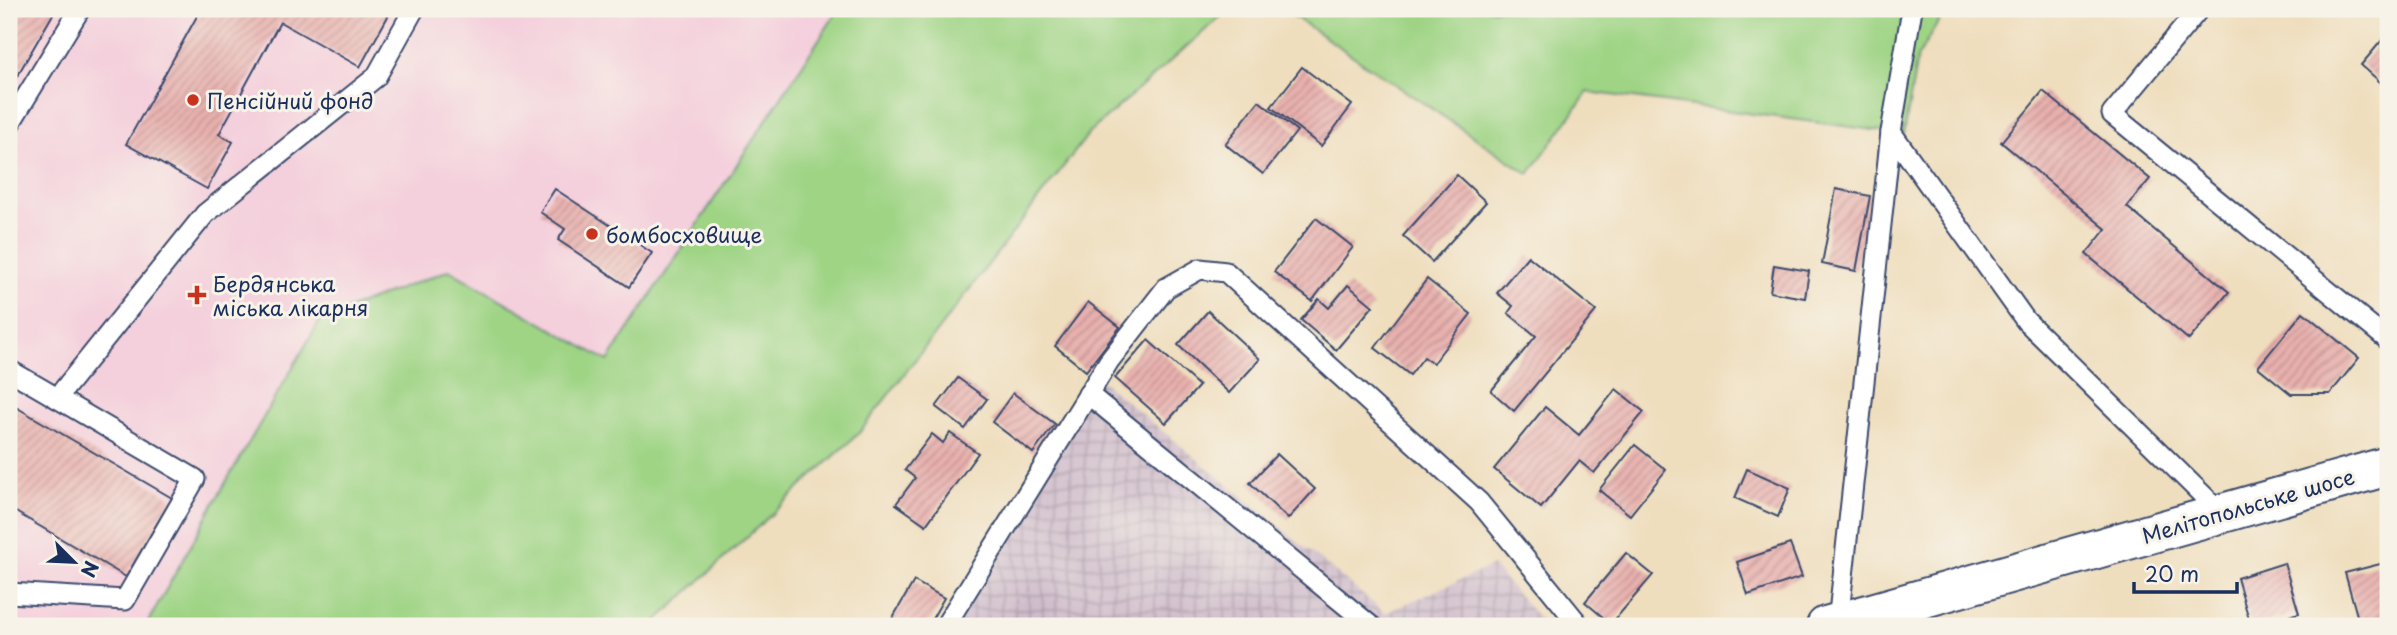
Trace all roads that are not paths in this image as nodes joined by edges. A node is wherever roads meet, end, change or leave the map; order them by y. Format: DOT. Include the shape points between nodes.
graph roads {
  1 [pos="80,9"];
  2 [pos="414,9"];
  3 [pos="1912,9"];
  4 [pos="2199,9"];
  5 [pos="9,125"];
  6 [pos="1891,132"];
  7 [pos="2388,340"];
  8 [pos="9,370"];
  9 [pos="1088,394"];
  10 [pos="57,398"];
  11 [pos="2388,466"];
  12 [pos="2221,513"];
  13 [pos="9,593"];
  14 [pos="1832,624"];
  15 [pos="945,626"];
  16 [pos="1371,626"];
  17 [pos="1580,626"];
  1 -- 5 [label="lane"];
  2 -- 10 [label="lane" via="376,77 205,214"];
  3 -- 6 [label="lane"];
  4 -- 7 [label="lane" via="2112,114"];
  6 -- 12 [label="lane" via="2026,321"];
  6 -- 14 [label="lane"];
  8 -- 10 [label="lane"];
  9 -- 15 [label="lane"];
  9 -- 16 [label="lane"];
  9 -- 17 [label="lane" via="1166,288 1200,269 1226,272 1479,502"];
  10 -- 13 [label="lane" via="195,479 125,600"];
  11 -- 12 [label="main road, Мелітопольське шосе"];
  12 -- 14 [label="main road, Мелітопольське шосе"];
}
